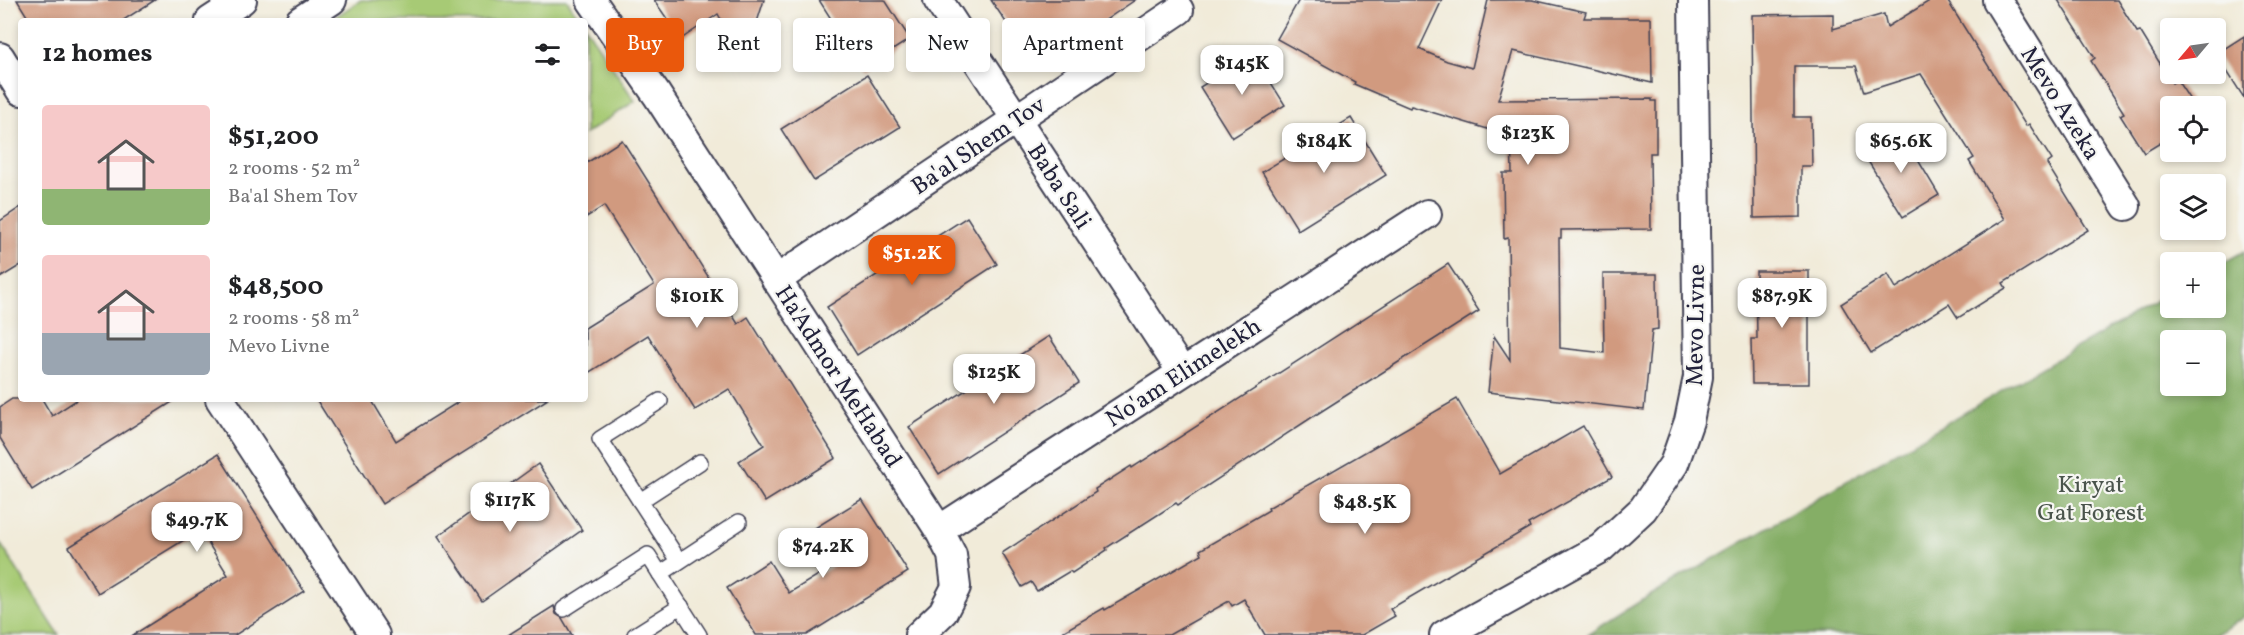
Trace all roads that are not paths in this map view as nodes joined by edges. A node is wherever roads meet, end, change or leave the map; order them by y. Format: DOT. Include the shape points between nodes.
graph roads {
  1 [pos="242,0"];
  2 [pos="332,0"];
  3 [pos="591,0"];
  4 [pos="938,0"];
  5 [pos="1693,0"];
  6 [pos="1997,0"];
  7 [pos="1179,10"];
  8 [pos="215,18"];
  9 [pos="305,18"];
  10 [pos="0,57"];
  11 [pos="18,86"];
  12 [pos="1016,119"];
  13 [pos="2126,206"];
  14 [pos="1427,214"];
  15 [pos="776,280"];
  16 [pos="1182,372"];
  17 [pos="660,401"];
  18 [pos="221,402"];
  19 [pos="700,462"];
  20 [pos="640,501"];
  21 [pos="739,522"];
  22 [pos="939,530"];
  23 [pos="679,561"];
  24 [pos="660,574"];
  25 [pos="681,606"];
  26 [pos="564,609"];
  27 [pos="922,633"];
  28 [pos="375,635"];
  29 [pos="635,635"];
  30 [pos="699,635"];
  31 [pos="1444,635"];
  1 -- 8 [label="street"];
  2 -- 9 [label="street"];
  3 -- 15 [label="street, Ha'Admor MeHabad"];
  4 -- 12 [label="street, Baba Sali"];
  5 -- 31 [label="street, Mevo Livne" via="1698,376 1689,421 1674,465 1643,509 1601,548"];
  6 -- 13 [label="street, Mevo Azeka"];
  7 -- 12 [label="street, Ba'al Shem Tov"];
  10 -- 11 [label="street"];
  12 -- 15 [label="street, Ba'al Shem Tov"];
  12 -- 16 [label="street, Baba Sali"];
  14 -- 16 [label="street, No'am Elimelekh"];
  15 -- 22 [label="street, Ha'Admor MeHabad"];
  16 -- 22 [label="street, No'am Elimelekh"];
  17 -- 20 [label="lane" via="600,439"];
  18 -- 28 [label="street"];
  19 -- 20 [label="lane"];
  20 -- 23 [label="lane"];
  21 -- 23 [label="lane"];
  22 -- 27 [label="street, Ha'Admor MeHabad" via="952,555 957,587 943,612"];
  23 -- 24 [label="lane"];
  24 -- 25 [label="lane"];
  24 -- 26 [label="lane" via="648,555"];
  25 -- 29 [label="lane"];
  25 -- 30 [label="lane"];
}
